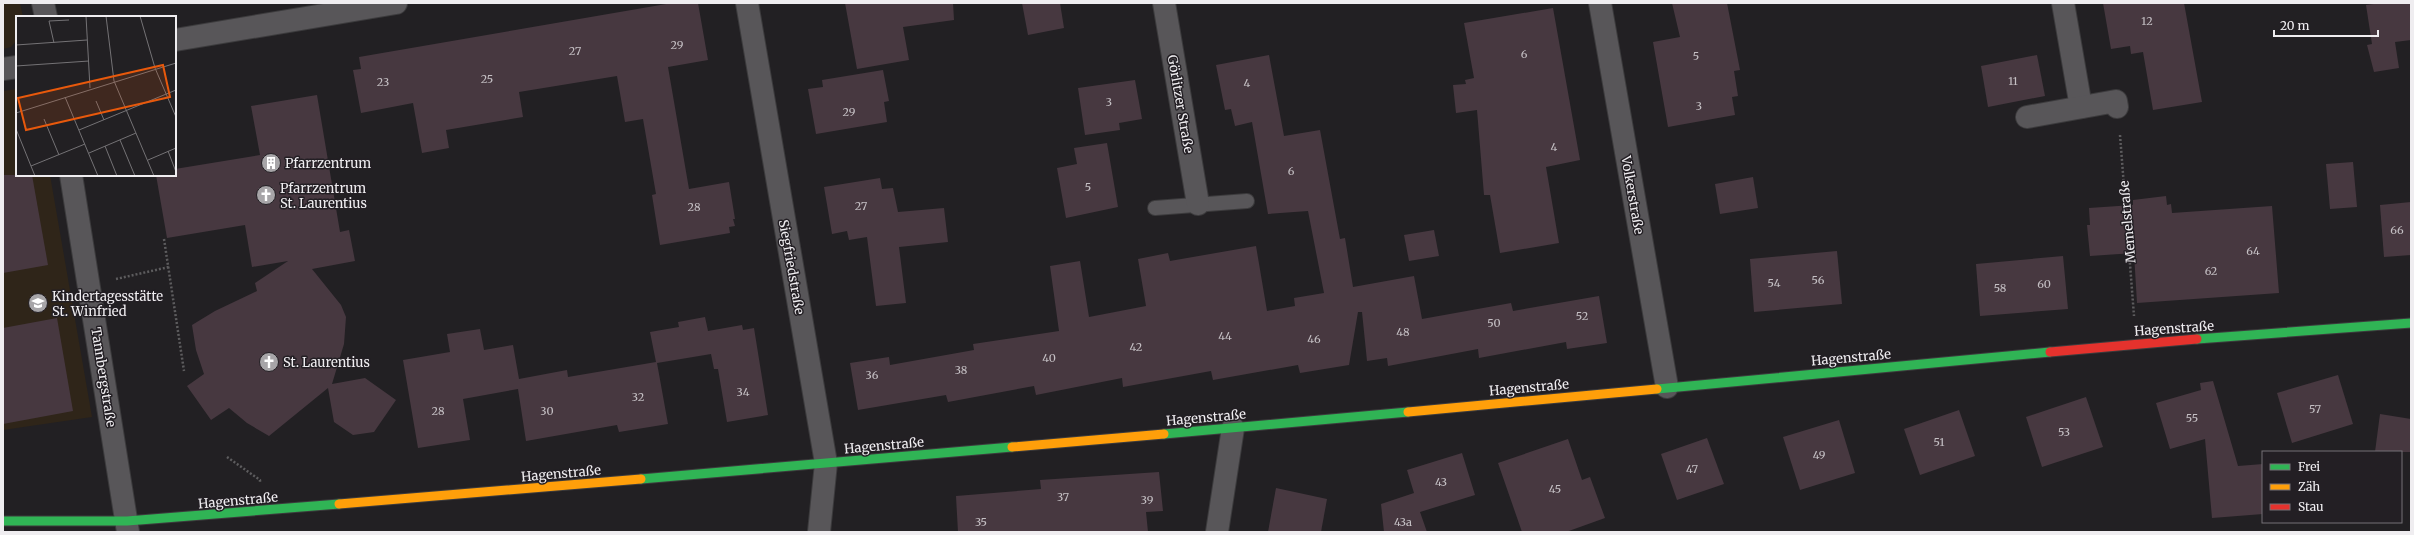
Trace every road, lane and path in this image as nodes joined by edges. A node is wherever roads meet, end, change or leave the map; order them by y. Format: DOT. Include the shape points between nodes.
graph roads {
  1 [pos="43,3"];
  2 [pos="396,3"];
  3 [pos="747,3"];
  4 [pos="1164,3"];
  5 [pos="1600,3"];
  6 [pos="2064,3"];
  7 [pos="46,16"];
  8 [pos="176,40"];
  9 [pos="16,67"];
  10 [pos="3,69"];
  11 [pos="2116,104"];
  12 [pos="2081,107"];
  13 [pos="2027,117"];
  14 [pos="71,176"];
  15 [pos="1247,201"];
  16 [pos="1198,204"];
  17 [pos="1155,208"];
  18 [pos="164,239"];
  19 [pos="169,267"];
  20 [pos="88,285"];
  21 [pos="2411,323"];
  22 [pos="2137,344"];
  23 [pos="184,371"];
  24 [pos="1667,387"];
  25 [pos="1233,428"];
  26 [pos="227,457"];
  27 [pos="826,463"];
  28 [pos="260,480"];
  29 [pos="3,521"];
  30 [pos="127,527"];
  31 [pos="819,532"];
  32 [pos="1217,532"];
  1 -- 7 [label="street"];
  2 -- 8 [label="street"];
  3 -- 27 [label="street, Siegfriedstraße"];
  4 -- 16 [label="street, Görlitzer Straße"];
  5 -- 24 [label="street, Volkerstraße"];
  6 -- 12 [label="street"];
  9 -- 10 [label="street"];
  11 -- 12 [label="street"];
  11 -- 22 [label="path, Memelstraße"];
  12 -- 13 [label="street"];
  14 -- 20 [label="street, Tannbergstraße"];
  15 -- 16 [label="lane"];
  16 -- 17 [label="lane"];
  18 -- 19 [label="path"];
  19 -- 20 [label="path"];
  19 -- 23 [label="path"];
  20 -- 30 [label="street, Tannbergstraße"];
  21 -- 22 [label="street, Hagenstraße"];
  22 -- 24 [label="street, Hagenstraße"];
  24 -- 25 [label="street, Hagenstraße"];
  25 -- 27 [label="street, Hagenstraße"];
  25 -- 32 [label="street"];
  26 -- 28 [label="path"];
  27 -- 30 [label="street, Hagenstraße"];
  27 -- 31 [label="street, Siegfriedstraße"];
  29 -- 30 [label="street, Hagenstraße"];
}
